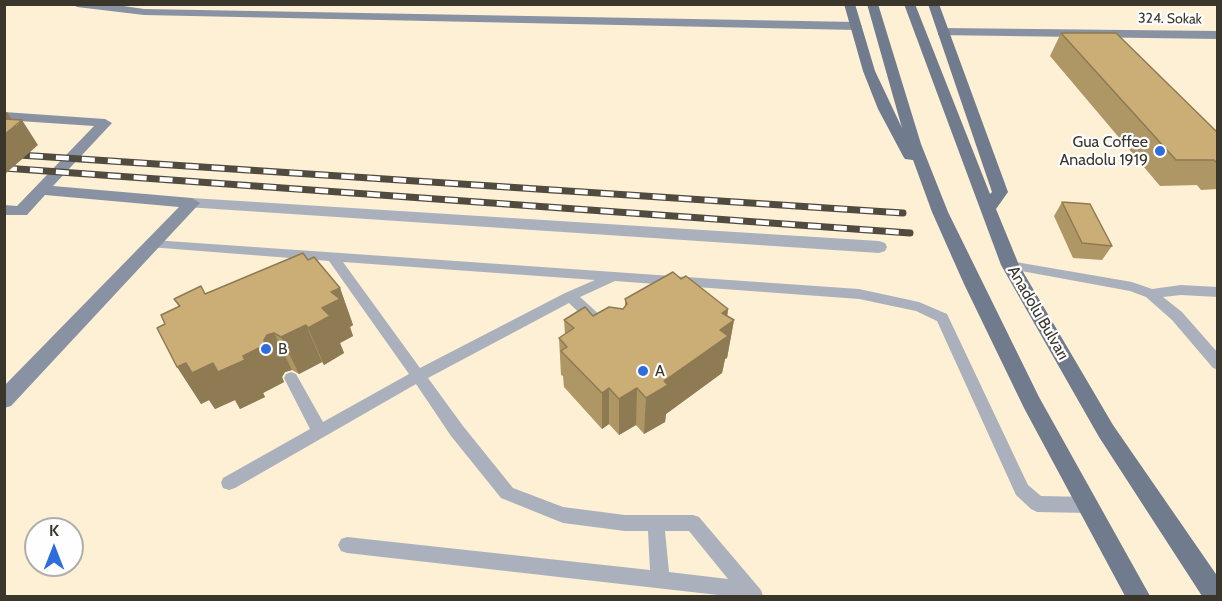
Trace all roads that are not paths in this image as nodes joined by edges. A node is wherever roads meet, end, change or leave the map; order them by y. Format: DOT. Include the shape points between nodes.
graph roads {
  1 [pos="78,4"];
  2 [pos="386,4"];
  3 [pos="849,4"];
  4 [pos="872,4"];
  5 [pos="909,4"];
  6 [pos="933,4"];
  7 [pos="114,6"];
  8 [pos="373,17"];
  9 [pos="856,26"];
  10 [pos="942,32"];
  11 [pos="1218,35"];
  12 [pos="4,116"];
  13 [pos="42,190"];
  14 [pos="192,203"];
  15 [pos="989,208"];
  16 [pos="4,210"];
  17 [pos="940,213"];
  18 [pos="153,244"];
  19 [pos="879,247"];
  20 [pos="333,257"];
  21 [pos="1010,265"];
  22 [pos="613,277"];
  23 [pos="1218,292"];
  24 [pos="1150,294"];
  25 [pos="570,296"];
  26 [pos="609,333"];
  27 [pos="1218,364"];
  28 [pos="418,376"];
  29 [pos="291,378"];
  30 [pos="4,400"];
  31 [pos="320,432"];
  32 [pos="230,483"];
  33 [pos="1088,505"];
  34 [pos="656,523"];
  35 [pos="347,545"];
  36 [pos="660,580"];
  37 [pos="1214,587"];
  38 [pos="752,593"];
  39 [pos="1138,597"];
  1 -- 7 [label="street"];
  2 -- 8 [label="street"];
  3 -- 9 [label="main road"];
  4 -- 17 [label="main road" via="914,144"];
  5 -- 15 [label="main road, Anadolu Bulvarı"];
  6 -- 10 [label="main road"];
  7 -- 8 [label="street" via="144,12"];
  8 -- 9 [label="street"];
  9 -- 17 [label="main road" via="885,109"];
  10 -- 11 [label="street, 324. Sokak"];
  10 -- 15 [label="main road" via="1000,192"];
  12 -- 13 [label="street" via="105,123"];
  13 -- 14 [label="street"];
  13 -- 16 [label="street" via="21,212"];
  14 -- 18 [label="street"];
  14 -- 19 [label="street"];
  15 -- 21 [label="main road, Anadolu Bulvarı"];
  17 -- 33 [label="main road" via="1031,402"];
  18 -- 20 [label="lane"];
  18 -- 30 [label="street"];
  20 -- 22 [label="lane"];
  20 -- 28 [label="lane"];
  21 -- 24 [label="lane" via="1132,287"];
  21 -- 37 [label="main road, Anadolu Bulvarı" via="1106,431"];
  22 -- 25 [label="lane"];
  22 -- 33 [label="lane" via="859,294 919,307 942,318 1022,490 1037,504"];
  23 -- 24 [label="lane" via="1181,290"];
  24 -- 27 [label="lane" via="1177,316"];
  25 -- 26 [label="lane"];
  25 -- 28 [label="lane"];
  28 -- 31 [label="lane"];
  28 -- 34 [label="lane" via="507,493 563,515"];
  29 -- 31 [label="lane"];
  31 -- 32 [label="lane"];
  33 -- 39 [label="main road"];
  34 -- 36 [label="lane"];
  34 -- 38 [label="lane" via="693,523"];
  35 -- 36 [label="lane"];
  36 -- 38 [label="lane"];
}
